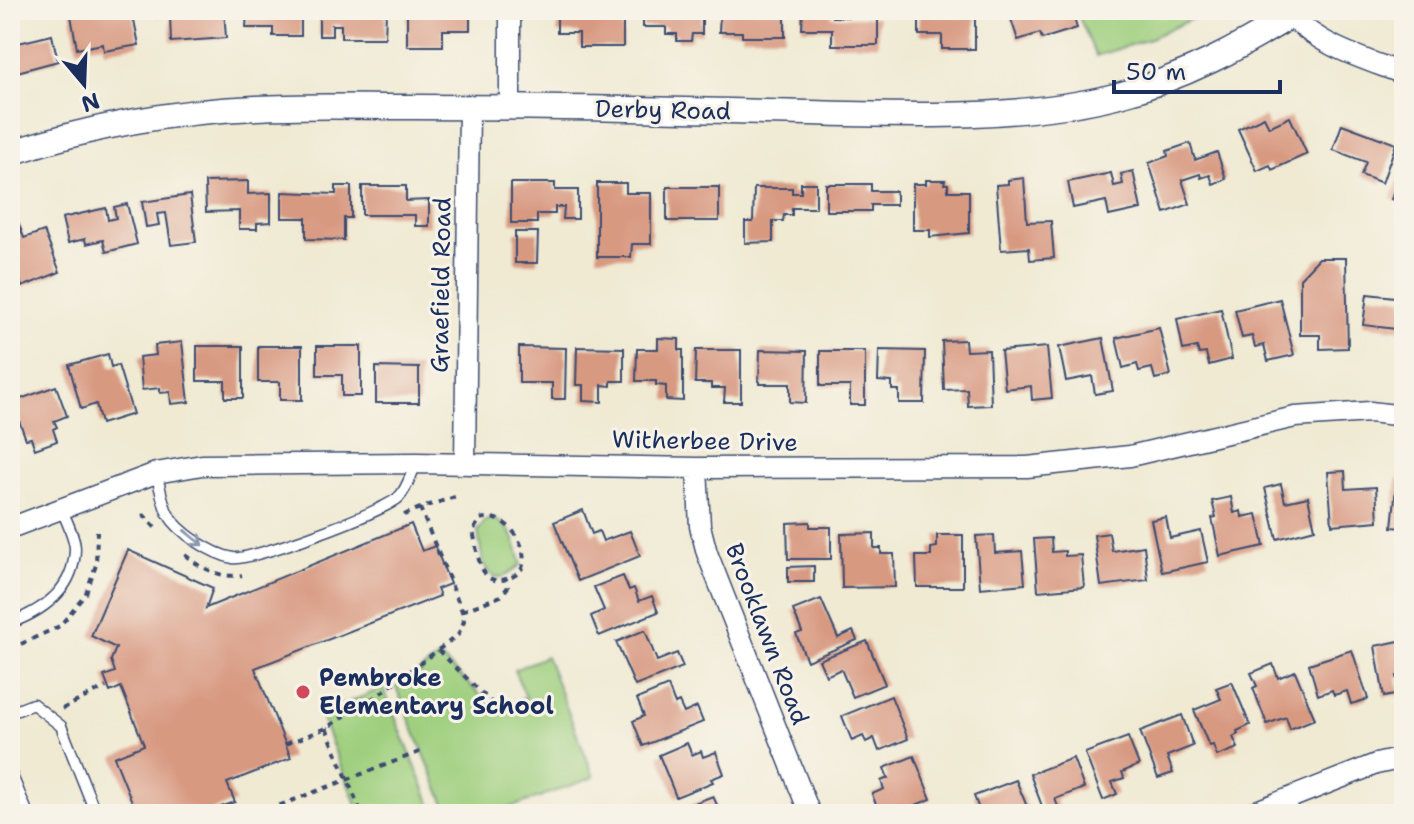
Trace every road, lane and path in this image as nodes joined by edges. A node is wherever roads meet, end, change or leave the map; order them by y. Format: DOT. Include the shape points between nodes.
graph roads {
  1 [pos="510,10"];
  2 [pos="1295,13"];
  3 [pos="1404,74"];
  4 [pos="469,107"];
  5 [pos="510,107"];
  6 [pos="10,153"];
  7 [pos="1404,416"];
  8 [pos="416,463"];
  9 [pos="465,464"];
  10 [pos="697,468"];
  11 [pos="156,473"];
  12 [pos="455,497"];
  13 [pos="61,508"];
  14 [pos="10,528"];
  15 [pos="506,579"];
  16 [pos="462,611"];
  17 [pos="10,623"];
  18 [pos="438,650"];
  19 [pos="106,687"];
  20 [pos="497,708"];
  21 [pos="10,713"];
  22 [pos="54,720"];
  23 [pos="326,728"];
  24 [pos="286,744"];
  25 [pos="422,751"];
  26 [pos="1404,758"];
  27 [pos="10,771"];
  28 [pos="346,779"];
  29 [pos="1252,813"];
  30 [pos="28,814"];
  31 [pos="96,814"];
  32 [pos="257,814"];
  33 [pos="362,814"];
  34 [pos="810,814"];
  1 -- 5 [label="street"];
  2 -- 3 [label="street" via="1301,27 1332,45"];
  2 -- 5 [label="street, Derby Road" via="1244,45 1164,81 1114,96 1035,109 828,113"];
  4 -- 5 [label="street, Derby Road"];
  4 -- 6 [label="street, Derby Road" via="256,108 183,114"];
  4 -- 9 [label="street, Graefield Road"];
  7 -- 10 [label="street, Witherbee Drive" via="1370,412 1295,417 1130,456 1027,467"];
  8 -- 9 [label="street, Witherbee Drive"];
  8 -- 11 [label="street, Witherbee Drive" via="224,464"];
  11 -- 8 [label="lane, one-way" via="169,515 210,550 236,559 376,510 399,497"];
  9 -- 10 [label="street, Witherbee Drive"];
  10 -- 34 [label="street, Brooklawn Road" via="707,553"];
  11 -- 13 [label="street, Witherbee Drive"];
  12 -- 16 [label="path" via="420,508"];
  13 -- 14 [label="street, Witherbee Drive"];
  13 -- 17 [label="lane" via="76,547 68,584 32,615"];
  15 -- 15 [label="path" via="496,582 483,573 473,531 480,519 504,520 519,546 522,568"];
  15 -- 16 [label="path" via="508,587 501,596"];
  16 -- 18 [label="path" via="458,635"];
  18 -- 20 [label="path"];
  18 -- 23 [label="path"];
  19 -- 22 [label="path" via="64,706"];
  21 -- 22 [label="lane" via="33,704"];
  22 -- 31 [label="lane"];
  23 -- 24 [label="path"];
  23 -- 28 [label="path"];
  25 -- 28 [label="path"];
  26 -- 29 [label="street"];
  27 -- 30 [label="lane"];
  28 -- 32 [label="path"];
  28 -- 33 [label="path"];
}
